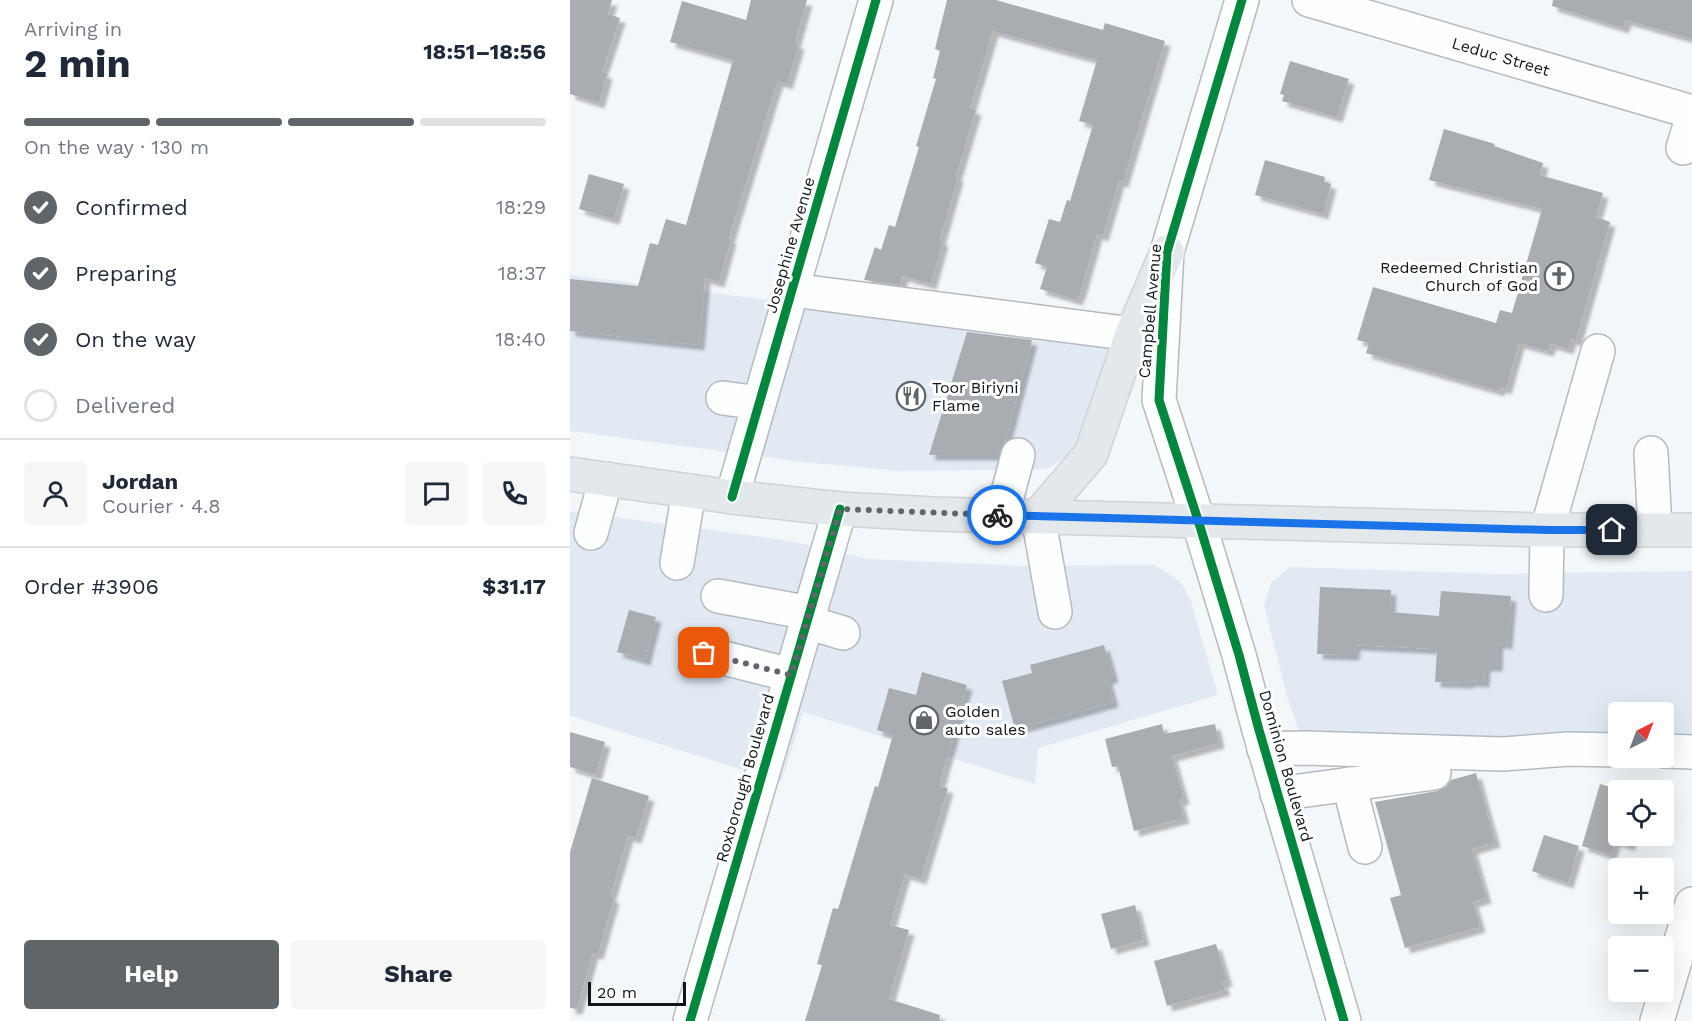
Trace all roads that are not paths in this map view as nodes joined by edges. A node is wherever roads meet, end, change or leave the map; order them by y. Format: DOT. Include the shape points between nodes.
graph roads {
  1 [pos="876,0"];
  2 [pos="1242,0"];
  3 [pos="1309,0"];
  4 [pos="1692,112"];
  5 [pos="1167,252"];
  6 [pos="792,290"];
  7 [pos="1132,334"];
  8 [pos="1598,351"];
  9 [pos="723,398"];
  10 [pos="759,403"];
  11 [pos="1651,453"];
  12 [pos="1018,455"];
  13 [pos="570,474"];
  14 [pos="606,479"];
  15 [pos="689,491"];
  16 [pos="732,497"];
  17 [pos="840,509"];
  18 [pos="1002,515"];
  19 [pos="1038,516"];
  20 [pos="1198,520"];
  21 [pos="1547,530"];
  22 [pos="1656,530"];
  23 [pos="1692,530"];
  24 [pos="591,533"];
  25 [pos="677,563"];
  26 [pos="1546,595"];
  27 [pos="718,596"];
  28 [pos="1055,612"];
  29 [pos="808,617"];
  30 [pos="843,633"];
  31 [pos="704,653"];
  32 [pos="791,675"];
  33 [pos="1264,749"];
  34 [pos="1608,750"];
  35 [pos="1674,751"];
  36 [pos="1692,752"];
  37 [pos="1434,773"];
  38 [pos="1349,784"];
  39 [pos="1277,794"];
  40 [pos="1365,847"];
  41 [pos="1692,904"];
  42 [pos="690,1021"];
  43 [pos="1344,1021"];
  44 [pos="1657,1021"];
  1 -- 6 [label="street, Josephine Avenue"];
  2 -- 5 [label="street, Campbell Avenue"];
  3 -- 4 [label="street, Leduc Street" via="1604,99"];
  5 -- 7 [label="main road"];
  5 -- 20 [label="street, Campbell Avenue" via="1159,400"];
  6 -- 7 [label="street"];
  6 -- 10 [label="street, Josephine Avenue"];
  7 -- 19 [label="main road" via="1091,454"];
  8 -- 21 [label="street"];
  9 -- 10 [label="street"];
  10 -- 16 [label="street, Josephine Avenue"];
  11 -- 22 [label="street"];
  12 -- 18 [label="street"];
  13 -- 14 [label="main road"];
  14 -- 15 [label="main road"];
  14 -- 24 [label="street"];
  15 -- 16 [label="main road"];
  15 -- 25 [label="street"];
  16 -- 17 [label="main road"];
  17 -- 18 [label="main road"];
  17 -- 29 [label="street, Roxborough Boulevard"];
  18 -- 19 [label="main road"];
  19 -- 20 [label="main road"];
  19 -- 28 [label="street"];
  20 -- 21 [label="main road"];
  20 -- 33 [label="street, Dominion Boulevard"];
  21 -- 22 [label="main road"];
  21 -- 26 [label="street"];
  22 -- 23 [label="main road"];
  27 -- 29 [label="street"];
  29 -- 30 [label="street"];
  29 -- 32 [label="street, Roxborough Boulevard"];
  31 -- 32 [label="street"];
  32 -- 42 [label="street, Roxborough Boulevard"];
  33 -- 34 [label="street" via="1503,754"];
  33 -- 39 [label="street, Dominion Boulevard"];
  35 -- 36 [label="street"];
  37 -- 38 [label="street"];
  38 -- 39 [label="street"];
  38 -- 40 [label="street"];
  39 -- 43 [label="street, Dominion Boulevard"];
  41 -- 44 [label="street"];
}
